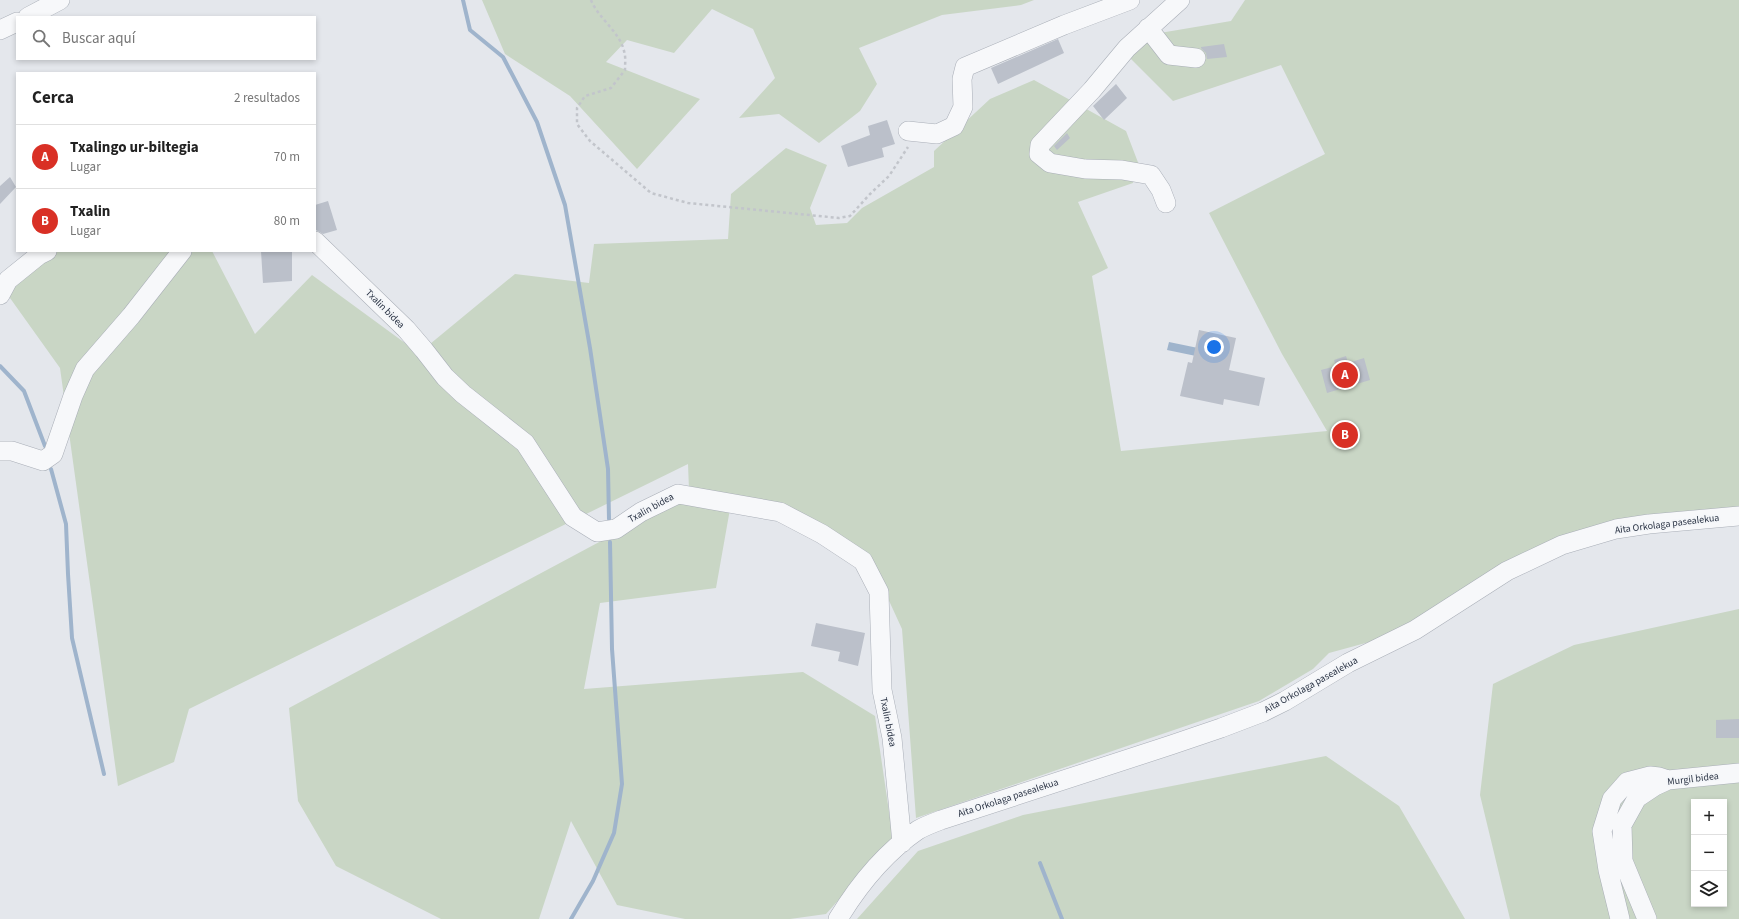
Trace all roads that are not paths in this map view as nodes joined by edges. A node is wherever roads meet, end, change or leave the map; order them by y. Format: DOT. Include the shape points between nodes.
graph roads {
  1 [pos="60,0"];
  2 [pos="1130,0"];
  3 [pos="1180,0"];
  4 [pos="30,16"];
  5 [pos="16,22"];
  6 [pos="1148,28"];
  7 [pos="0,30"];
  8 [pos="1196,58"];
  9 [pos="908,131"];
  10 [pos="1166,203"];
  11 [pos="316,242"];
  12 [pos="45,252"];
  13 [pos="181,252"];
  14 [pos="0,295"];
  15 [pos="0,451"];
  16 [pos="1739,516"];
  17 [pos="1739,773"];
  18 [pos="1668,780"];
  19 [pos="902,843"];
  20 [pos="845,914"];
  21 [pos="1620,919"];
  22 [pos="1647,919"];
  1 -- 4 [label="street"];
  2 -- 9 [label="street" via="965,67 962,79 963,107 954,126 937,134"];
  3 -- 6 [label="street"];
  5 -- 7 [label="street"];
  6 -- 8 [label="street" via="1169,55"];
  6 -- 10 [label="street" via="1040,145 1039,154 1050,163 1085,169 1122,170 1151,176"];
  11 -- 19 [label="street, Txalin bidea" via="406,329 458,390 525,443 573,517 597,532 616,529 641,512 678,494 780,512 822,534 863,561 879,592 882,690 892,738"];
  12 -- 14 [label="street" via="8,280"];
  13 -- 15 [label="street" via="85,369 53,454 43,461 12,451"];
  16 -- 19 [label="street, Aita Orkolaga pasealekua" via="1616,529 1562,545 1507,571 1415,630 1348,663 1263,712 1171,745 941,820 920,830"];
  17 -- 18 [label="street, Murgil bidea"];
  18 -- 21 [label="street" via="1650,776 1627,782 1612,799 1602,831"];
  18 -- 22 [label="street, Murgil bidea" via="1637,798 1622,825 1623,861"];
  19 -- 20 [label="street, Aita Orkolaga pasealekua" via="870,876"];
}
